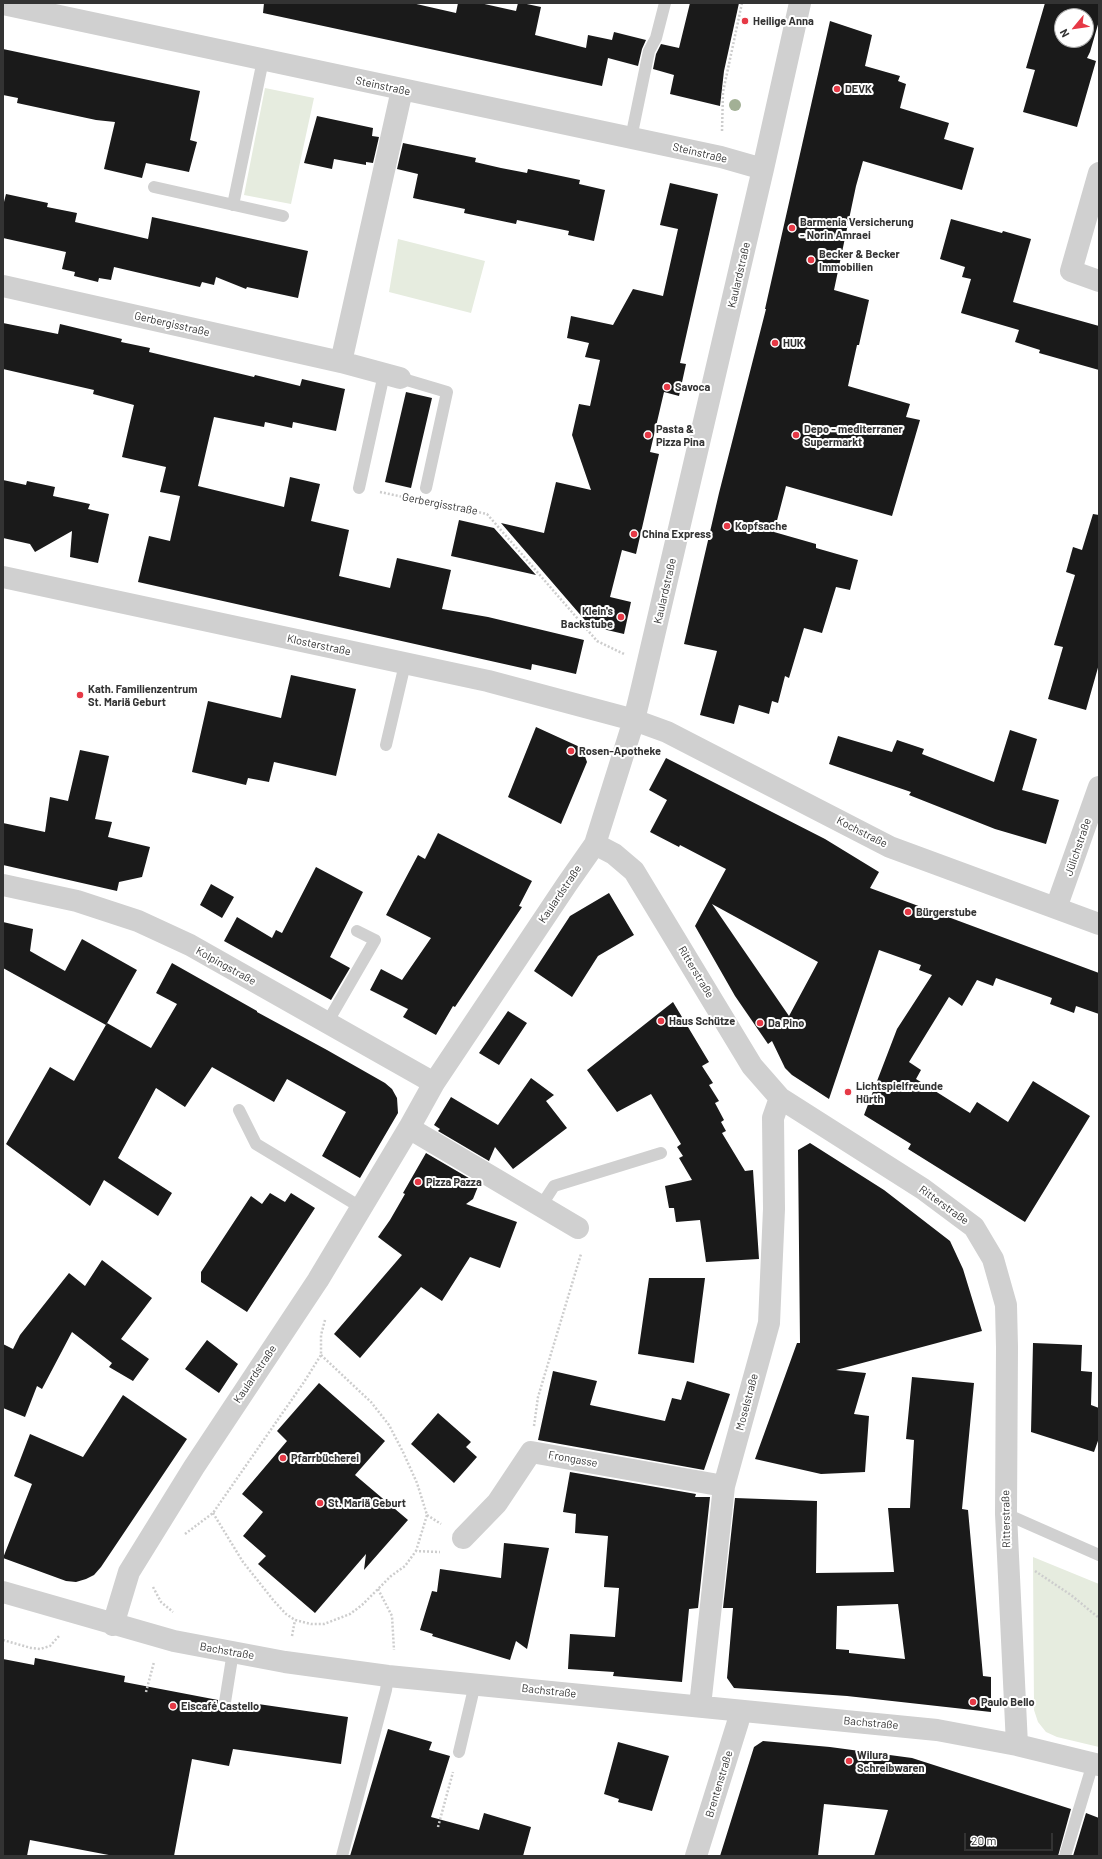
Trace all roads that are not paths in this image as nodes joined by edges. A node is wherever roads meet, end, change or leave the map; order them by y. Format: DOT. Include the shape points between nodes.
graph roads {
  1 [pos="665,3"];
  2 [pos="800,3"];
  3 [pos="3,4"];
  4 [pos="263,60"];
  5 [pos="402,90"];
  6 [pos="631,138"];
  7 [pos="763,169"];
  8 [pos="1099,173"];
  9 [pos="154,187"];
  10 [pos="233,205"];
  11 [pos="283,216"];
  12 [pos="1099,281"];
  13 [pos="3,286"];
  14 [pos="341,362"];
  15 [pos="392,376"];
  16 [pos="359,488"];
  17 [pos="426,488"];
  18 [pos="3,577"];
  19 [pos="405,664"];
  20 [pos="634,720"];
  21 [pos="386,745"];
  22 [pos="1099,787"];
  23 [pos="595,844"];
  24 [pos="3,885"];
  25 [pos="1056,908"];
  26 [pos="1099,924"];
  27 [pos="357,930"];
  28 [pos="327,1023"];
  29 [pos="434,1083"];
  30 [pos="780,1098"];
  31 [pos="239,1110"];
  32 [pos="410,1128"];
  33 [pos="661,1152"];
  34 [pos="541,1206"];
  35 [pos="362,1208"];
  36 [pos="578,1228"];
  37 [pos="724,1486"];
  38 [pos="1006,1514"];
  39 [pos="463,1538"];
  40 [pos="1099,1555"];
  41 [pos="3,1592"];
  42 [pos="113,1625"];
  43 [pos="233,1652"];
  44 [pos="388,1676"];
  45 [pos="475,1684"];
  46 [pos="225,1702"];
  47 [pos="700,1706"];
  48 [pos="739,1711"];
  49 [pos="1017,1745"];
  50 [pos="459,1752"];
  51 [pos="1096,1764"];
  52 [pos="342,1856"];
  53 [pos="696,1856"];
  54 [pos="1065,1856"];
  1 -- 6 [label="lane" via="656,38 649,51"];
  2 -- 7 [label="street, Kaulardstraße"];
  3 -- 4 [label="street, Steinstraße"];
  4 -- 5 [label="street, Steinstraße"];
  4 -- 10 [label="lane"];
  5 -- 6 [label="street, Steinstraße"];
  5 -- 14 [label="street"];
  6 -- 7 [label="street, Steinstraße"];
  7 -- 20 [label="street, Kaulardstraße"];
  8 -- 12 [label="street" via="1071,271"];
  9 -- 10 [label="lane"];
  10 -- 11 [label="lane"];
  13 -- 14 [label="street, Gerbergisstraße"];
  14 -- 15 [label="street, Gerbergisstraße"];
  15 -- 16 [label="lane"];
  15 -- 17 [label="lane" via="446,392"];
  18 -- 19 [label="street, Klosterstraße"];
  19 -- 20 [label="street, Klosterstraße" via="488,681"];
  19 -- 21 [label="lane"];
  20 -- 23 [label="street, Kaulardstraße"];
  20 -- 25 [label="street, Kochstraße" via="668,732 890,847"];
  22 -- 25 [label="street, Jülichstraße"];
  23 -- 29 [label="street, Kaulardstraße"];
  23 -- 30 [label="street, Ritterstraße" via="614,854 634,871 752,1066"];
  24 -- 28 [label="street, Kolpingstraße" via="77,901 138,921 190,945"];
  25 -- 26 [label="street, Kochstraße"];
  27 -- 28 [label="lane" via="374,940"];
  28 -- 29 [label="street, Kolpingstraße"];
  29 -- 32 [label="street, Kaulardstraße"];
  30 -- 37 [label="street, Moselstraße" via="773,1118 774,1209 769,1323"];
  30 -- 38 [label="street, Ritterstraße" via="923,1189 974,1227 993,1259 1006,1305"];
  31 -- 35 [label="lane" via="256,1144"];
  32 -- 34 [label="street"];
  32 -- 35 [label="street, Kaulardstraße"];
  33 -- 34 [label="lane" via="554,1186"];
  34 -- 36 [label="street"];
  35 -- 42 [label="street, Kaulardstraße" via="129,1572"];
  37 -- 39 [label="street, Frongasse" via="531,1452 497,1503"];
  37 -- 47 [label="street, Moselstraße"];
  38 -- 40 [label="lane"];
  38 -- 49 [label="street, Ritterstraße"];
  41 -- 42 [label="street, Bachstraße"];
  42 -- 43 [label="street, Bachstraße" via="174,1641"];
  43 -- 44 [label="street, Bachstraße"];
  43 -- 46 [label="lane"];
  44 -- 45 [label="street, Bachstraße"];
  44 -- 52 [label="lane"];
  45 -- 47 [label="street, Bachstraße"];
  45 -- 50 [label="lane"];
  47 -- 48 [label="street, Bachstraße"];
  48 -- 49 [label="street, Bachstraße" via="937,1730"];
  48 -- 53 [label="street, Brentenstraße" via="738,1722"];
  49 -- 51 [label="street, Bachstraße"];
  51 -- 54 [label="lane"];
}
